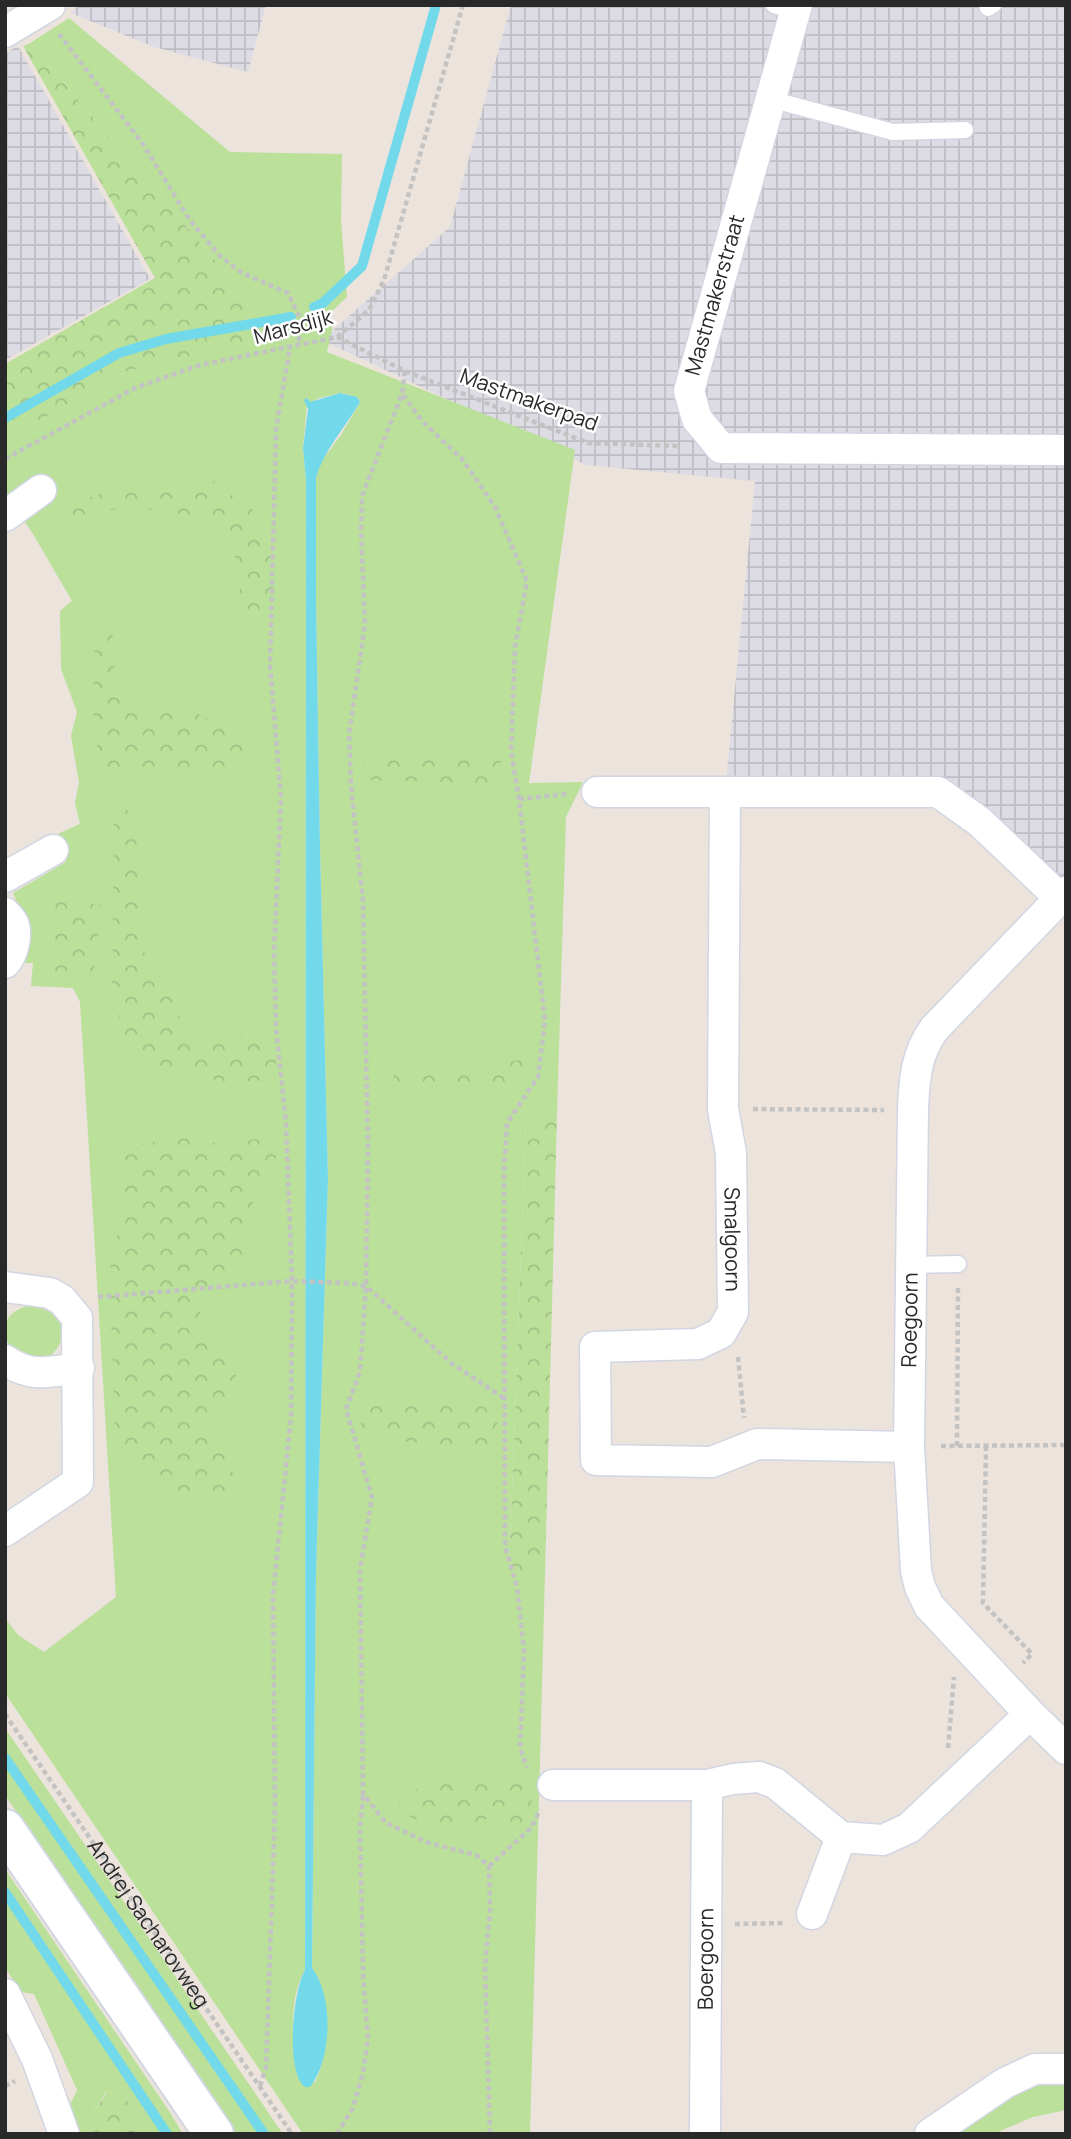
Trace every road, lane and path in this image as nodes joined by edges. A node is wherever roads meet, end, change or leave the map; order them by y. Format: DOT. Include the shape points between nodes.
graph roads {
  1 [pos="463,5"];
  2 [pos="788,7"];
  3 [pos="46,8"];
  4 [pos="5,32"];
  5 [pos="771,99"];
  6 [pos="965,130"];
  7 [pos="337,337"];
  8 [pos="298,346"];
  9 [pos="290,348"];
  10 [pos="405,371"];
  11 [pos="402,394"];
  12 [pos="721,448"];
  13 [pos="1066,450"];
  14 [pos="5,458"];
  15 [pos="41,490"];
  16 [pos="5,516"];
  17 [pos="597,792"];
  18 [pos="725,792"];
  19 [pos="519,799"];
  20 [pos="53,850"];
  21 [pos="5,877"];
  22 [pos="1063,895"];
  23 [pos="5,913"];
  24 [pos="5,963"];
  25 [pos="723,1109"];
  26 [pos="913,1110"];
  27 [pos="958,1264"];
  28 [pos="911,1265"];
  29 [pos="292,1281"];
  30 [pos="366,1286"];
  31 [pos="5,1287"];
  32 [pos="62,1300"];
  33 [pos="723,1329"];
  34 [pos="5,1360"];
  35 [pos="79,1368"];
  36 [pos="505,1399"];
  37 [pos="1066,1445"];
  38 [pos="957,1446"];
  39 [pos="986,1446"];
  40 [pos="909,1447"];
  41 [pos="747,1448"];
  42 [pos="5,1531"];
  43 [pos="957,1636"];
  44 [pos="1002,1684"];
  45 [pos="5,1714"];
  46 [pos="1030,1714"];
  47 [pos="1066,1749"];
  48 [pos="553,1785"];
  49 [pos="707,1785"];
  50 [pos="363,1794"];
  51 [pos="945,1795"];
  52 [pos="5,1829"];
  53 [pos="841,1837"];
  54 [pos="489,1866"];
  55 [pos="812,1914"];
  56 [pos="706,1924"];
  57 [pos="5,1994"];
  58 [pos="1066,2069"];
  59 [pos="260,2086"];
  60 [pos="212,2133"];
  61 [pos="64,2134"];
  62 [pos="292,2134"];
  63 [pos="337,2134"];
  64 [pos="490,2134"];
  65 [pos="705,2134"];
  66 [pos="930,2134"];
  1 -- 7 [label="path, Marsdijk" via="384,279 369,310"];
  2 -- 5 [label="street, Mastmakerstraat"];
  3 -- 4 [label="street"];
  3 -- 8 [label="path" via="189,219 219,255 242,273 288,293 302,322"];
  5 -- 6 [label="lane" via="893,132"];
  5 -- 12 [label="street, Mastmakerstraat" via="689,391 697,419"];
  7 -- 8 [label="path, Marsdijk"];
  7 -- 10 [label="path, Mastmakerpad"];
  8 -- 9 [label="path, Marsdijk"];
  9 -- 14 [label="path, Marsdijk" via="200,365 135,388"];
  9 -- 29 [label="path" via="276,429 270,665 281,798 274,952 276,1027 286,1122"];
  10 -- 11 [label="path"];
  10 -- 12 [label="path, Mastmakerpad" via="588,443"];
  11 -- 19 [label="path" via="423,422 463,460 495,507 527,581 514,647 511,751"];
  11 -- 30 [label="path" via="362,496 365,624 349,734 363,901"];
  12 -- 13 [label="street"];
  15 -- 16 [label="street"];
  17 -- 18 [label="street"];
  17 -- 19 [label="path"];
  18 -- 22 [label="street" via="938,792 980,822"];
  18 -- 25 [label="street, Smalgoorn"];
  19 -- 36 [label="path" via="545,1021 538,1077 507,1123"];
  20 -- 21 [label="street"];
  22 -- 26 [label="street, Roegoorn" via="933,1030 924,1043 914,1080"];
  23 -- 24 [label="street" via="15,934"];
  25 -- 26 [label="path"];
  25 -- 33 [label="street, Smalgoorn" via="731,1153 733,1312"];
  26 -- 28 [label="street, Roegoorn"];
  27 -- 28 [label="lane"];
  27 -- 38 [label="path"];
  28 -- 40 [label="street, Roegoorn"];
  29 -- 30 [label="path"];
  29 -- 32 [label="path"];
  29 -- 59 [label="path" via="292,1416 273,1595 274,1822 266,2068"];
  30 -- 36 [label="path" via="451,1363"];
  30 -- 50 [label="path" via="360,1372 346,1409 372,1497 360,1569"];
  31 -- 32 [label="street" via="43,1292"];
  32 -- 35 [label="street" via="77,1318"];
  33 -- 41 [label="path" via="738,1349"];
  33 -- 41 [label="street" via="698,1344 595,1347 596,1460 712,1462"];
  34 -- 35 [label="street" via="28,1373"];
  35 -- 42 [label="street" via="78,1482"];
  36 -- 48 [label="path" via="505,1546 517,1587 524,1651 520,1748 529,1774"];
  37 -- 39 [label="path"];
  38 -- 39 [label="path"];
  38 -- 40 [label="path"];
  39 -- 44 [label="path" via="983,1603 1032,1654"];
  40 -- 41 [label="street" via="757,1444"];
  40 -- 43 [label="street, Roegoorn" via="920,1587 929,1606"];
  43 -- 44 [label="street, Roegoorn"];
  43 -- 51 [label="path"];
  44 -- 46 [label="street, Roegoorn"];
  45 -- 59 [label="path, Andrej Sacharovweg"];
  46 -- 47 [label="street, Roegoorn"];
  46 -- 51 [label="street"];
  48 -- 49 [label="street"];
  48 -- 54 [label="path" via="531,1828"];
  49 -- 53 [label="street" via="759,1777 775,1783"];
  49 -- 56 [label="street, Boergoorn"];
  50 -- 54 [label="path" via="386,1823 429,1843 476,1855"];
  50 -- 63 [label="path" via="363,1975 368,2038 353,2108"];
  51 -- 53 [label="street" via="909,1828 883,1840"];
  52 -- 60 [label="street"];
  53 -- 55 [label="street"];
  54 -- 64 [label="path" via="485,1966"];
  55 -- 56 [label="path" via="798,1923"];
  56 -- 65 [label="street, Boergoorn"];
  57 -- 61 [label="street" via="37,2059"];
  58 -- 66 [label="street" via="1035,2069 1005,2083"];
  59 -- 62 [label="path, Andrej Sacharovweg"];
}
